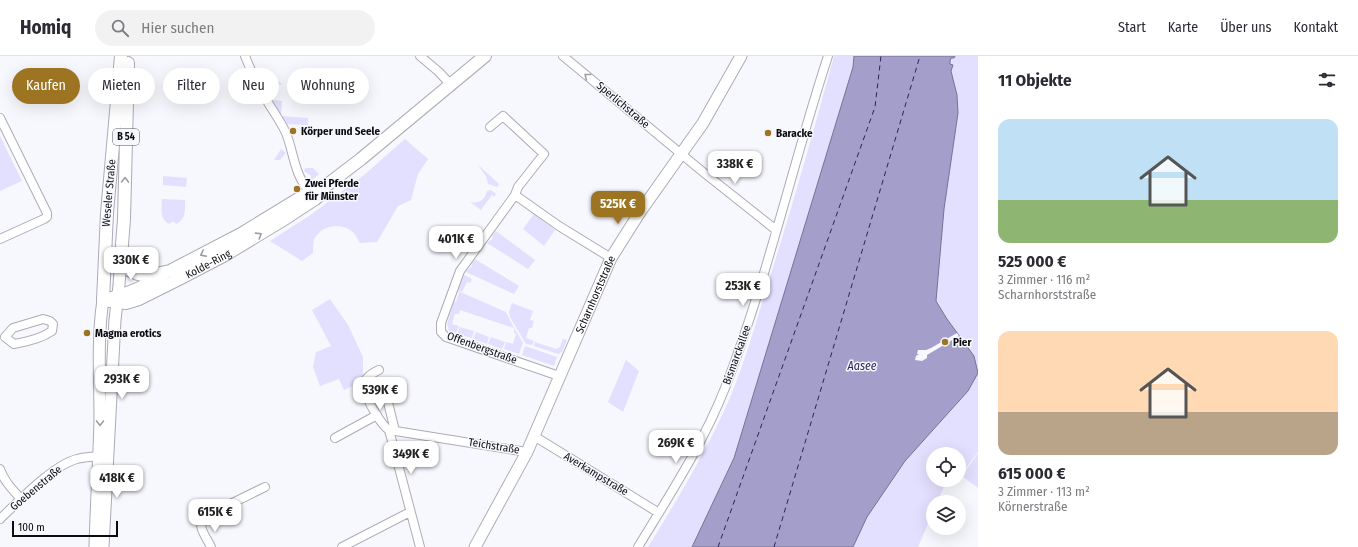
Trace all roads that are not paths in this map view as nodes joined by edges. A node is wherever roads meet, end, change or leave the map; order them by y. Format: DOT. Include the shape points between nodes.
graph roads {
  1 [pos="121,56"];
  2 [pos="129,56"];
  3 [pos="245,56"];
  4 [pos="420,56"];
  5 [pos="485,56"];
  6 [pos="563,56"];
  7 [pos="741,56"];
  8 [pos="828,56"];
  9 [pos="450,84"];
  10 [pos="0,118"];
  11 [pos="490,127"];
  12 [pos="682,154"];
  13 [pos="323,188"];
  14 [pos="310,192"];
  15 [pos="515,195"];
  16 [pos="776,230"];
  17 [pos="0,239"];
  18 [pos="121,256"];
  19 [pos="611,258"];
  20 [pos="170,271"];
  21 [pos="118,299"];
  22 [pos="103,300"];
  23 [pos="3,338"];
  24 [pos="379,370"];
  25 [pos="559,376"];
  26 [pos="384,386"];
  27 [pos="377,415"];
  28 [pos="392,431"];
  29 [pos="534,436"];
  30 [pos="335,438"];
  31 [pos="527,452"];
  32 [pos="99,456"];
  33 [pos="0,468"];
  34 [pos="265,487"];
  35 [pos="21,499"];
  36 [pos="410,512"];
  37 [pos="659,513"];
  38 [pos="0,519"];
  39 [pos="94,547"];
  40 [pos="103,547"];
  41 [pos="211,547"];
  42 [pos="342,547"];
  43 [pos="420,547"];
  44 [pos="476,547"];
  45 [pos="638,547"];
  1 -- 22 [label="main road, Weseler Straße / B 54" via="107,213"];
  18 -- 2 [label="main road, Weseler Straße / B 54, one-way"];
  3 -- 14 [label="street" via="285,131 301,181"];
  4 -- 9 [label="street"];
  5 -- 9 [label="main road, Kolde-Ring"];
  12 -- 6 [label="street, Sperlichstraße, one-way"];
  7 -- 12 [label="main road, Scharnhorststraße" via="703,123"];
  8 -- 16 [label="street, Bismarckallee"];
  9 -- 13 [label="main road, Kolde-Ring"];
  10 -- 17 [label="street" via="47,213 44,219"];
  11 -- 15 [label="street, Offenbergstraße" via="503,116 544,154"];
  12 -- 16 [label="street, Sperlichstraße"];
  12 -- 19 [label="main road, Scharnhorststraße"];
  13 -- 14 [label="main road, Kolde-Ring" via="318,187"];
  21 -- 13 [label="main road, Kolde-Ring, one-way" via="126,303 138,299 225,255 315,199"];
  14 -- 20 [label="main road, Kolde-Ring, one-way" via="241,234"];
  15 -- 19 [label="street"];
  15 -- 25 [label="street, Offenbergstraße" via="460,271 440,329 446,336"];
  16 -- 37 [label="street, Bismarckallee" via="745,333 725,388 700,441"];
  18 -- 20 [label="main road, Kolde-Ring" via="129,270 138,274 150,276"];
  18 -- 21 [label="main road, Weseler Straße / B 54"];
  19 -- 25 [label="main road, Scharnhorststraße"];
  20 -- 21 [label="main road, Kolde-Ring"];
  21 -- 22 [label="main road, Kolde-Ring"];
  21 -- 40 [label="main road, Weseler Straße"];
  22 -- 32 [label="main road, Weseler Straße, one-way"];
  23 -- 23 [label="street" via="14,344 20,343 47,334 52,331 53,324 50,320 43,319 14,328"];
  24 -- 27 [label="street" via="366,379 362,388"];
  25 -- 29 [label="main road, Scharnhorststraße"];
  26 -- 28 [label="street"];
  27 -- 28 [label="street" via="385,428"];
  27 -- 30 [label="street"];
  28 -- 31 [label="street, Teichstraße"];
  28 -- 36 [label="street"];
  29 -- 31 [label="main road, Scharnhorststraße"];
  29 -- 37 [label="street, Averkampstraße"];
  31 -- 44 [label="main road, Scharnhorststraße"];
  32 -- 35 [label="street, Goebenstraße" via="76,459 63,465"];
  32 -- 39 [label="main road, Weseler Straße"];
  33 -- 35 [label="street" via="8,485"];
  34 -- 41 [label="street" via="204,517 201,528"];
  35 -- 38 [label="street, Goebenstraße"];
  36 -- 42 [label="street"];
  36 -- 43 [label="street"];
  37 -- 45 [label="street, Bismarckallee"];
}
